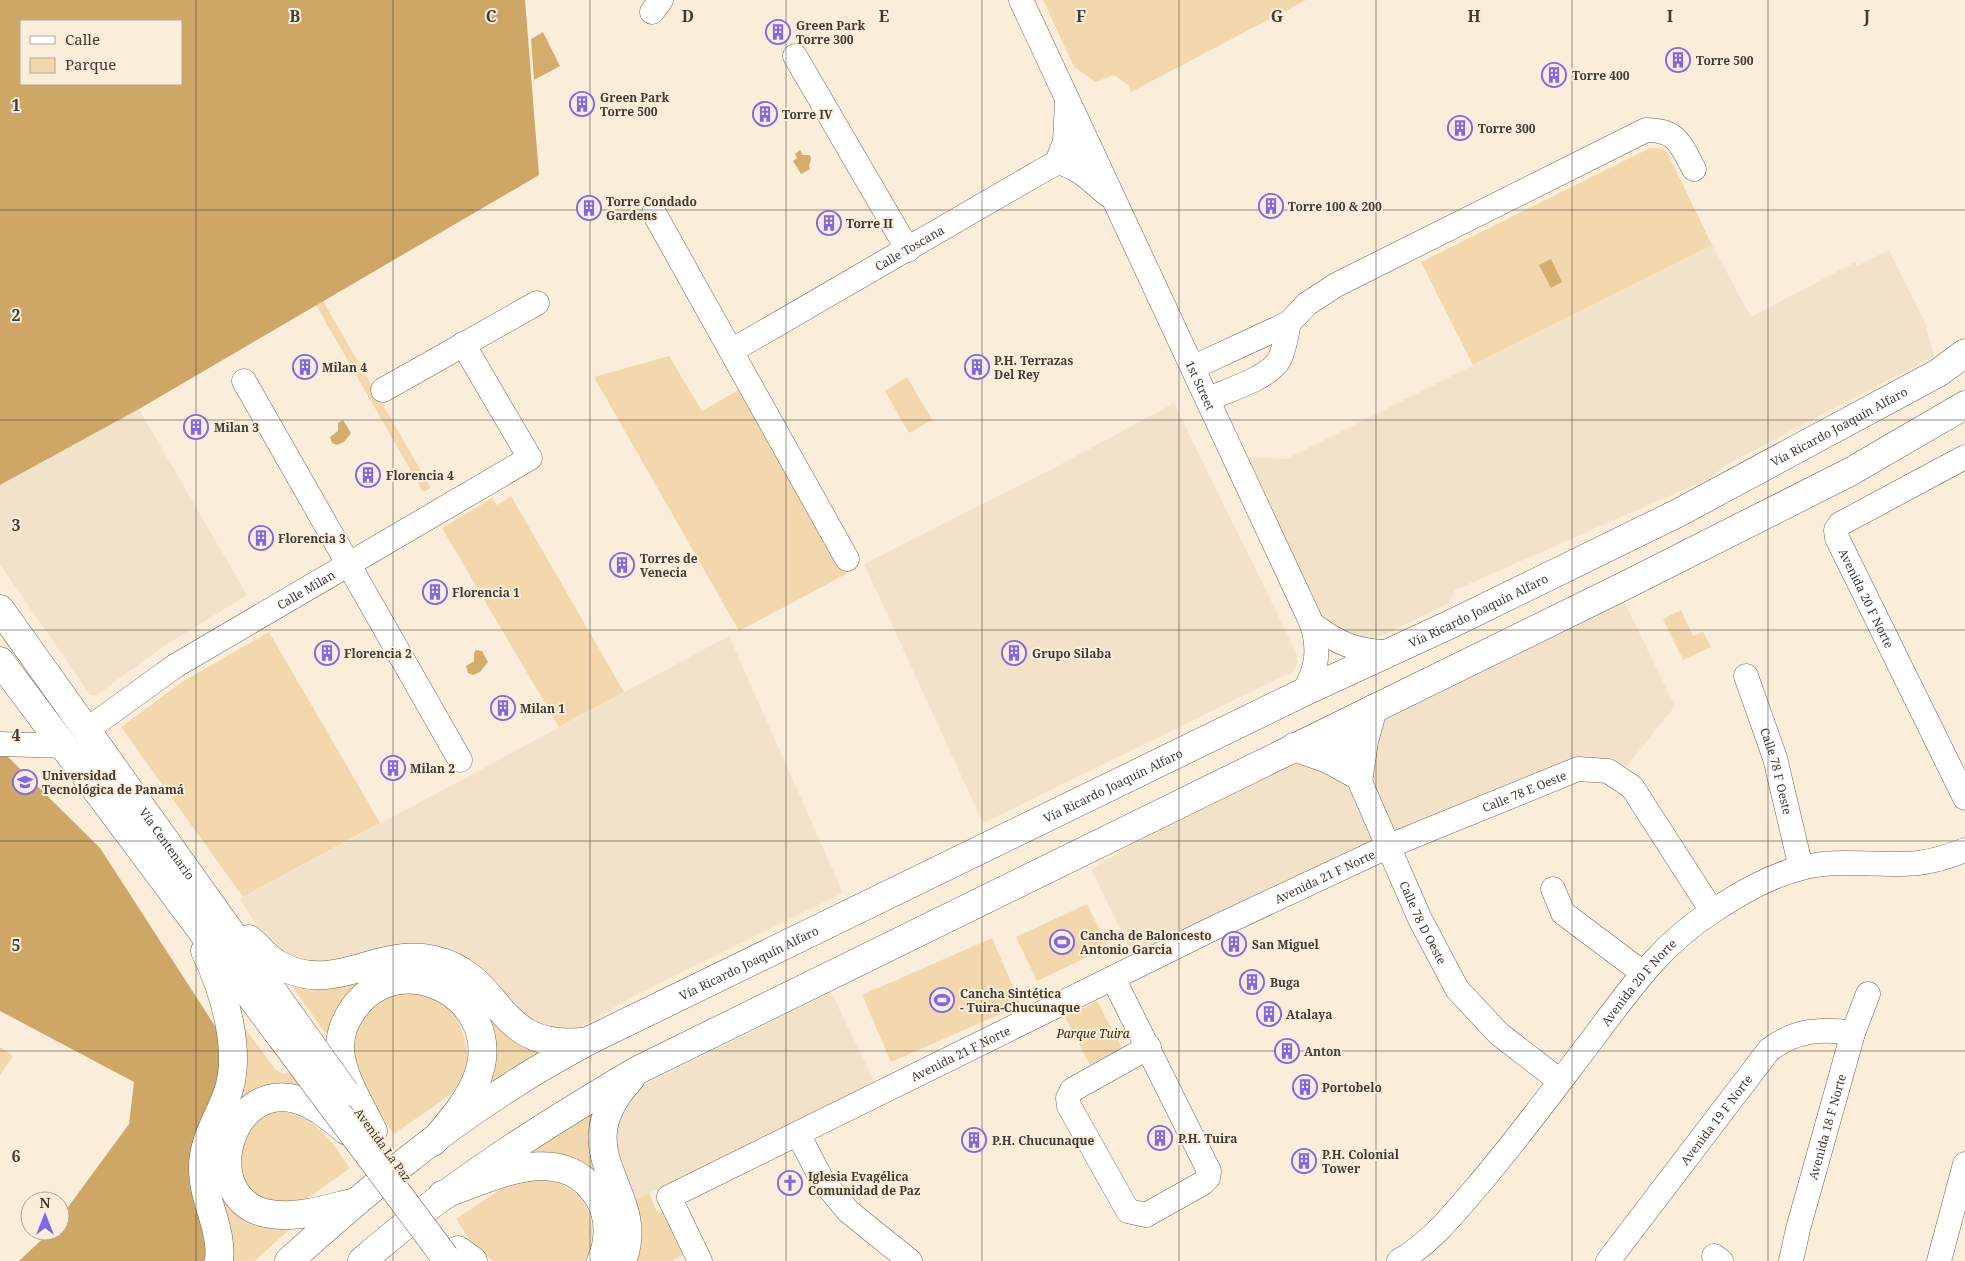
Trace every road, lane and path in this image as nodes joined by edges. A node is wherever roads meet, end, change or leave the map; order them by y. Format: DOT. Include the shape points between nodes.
graph roads {
  1 [pos="1022,0"];
  2 [pos="795,56"];
  3 [pos="1067,98"];
  4 [pos="1089,146"];
  5 [pos="1057,162"];
  6 [pos="1694,169"];
  7 [pos="1115,201"];
  8 [pos="654,213"];
  9 [pos="908,250"];
  10 [pos="537,303"];
  11 [pos="1289,323"];
  12 [pos="463,344"];
  13 [pos="731,351"];
  14 [pos="1965,353"];
  15 [pos="1194,367"];
  16 [pos="244,381"];
  17 [pos="383,390"];
  18 [pos="1208,399"];
  19 [pos="1965,405"];
  20 [pos="1965,457"];
  21 [pos="847,559"];
  22 [pos="349,565"];
  23 [pos="0,609"];
  24 [pos="1312,624"];
  25 [pos="1388,652"];
  26 [pos="0,661"];
  27 [pos="1746,676"];
  28 [pos="1304,692"];
  29 [pos="1374,708"];
  30 [pos="1336,727"];
  31 [pos="88,729"];
  32 [pos="0,744"];
  33 [pos="64,746"];
  34 [pos="1294,747"];
  35 [pos="460,760"];
  36 [pos="1359,776"];
  37 [pos="1962,782"];
  38 [pos="1389,846"];
  39 [pos="1965,850"];
  40 [pos="1801,868"];
  41 [pos="1553,889"];
  42 [pos="199,909"];
  43 [pos="1712,911"];
  44 [pos="257,946"];
  45 [pos="212,965"];
  46 [pos="1642,973"];
  47 [pos="1113,978"];
  48 [pos="1868,994"];
  49 [pos="290,1033"];
  50 [pos="1853,1033"];
  51 [pos="588,1041"];
  52 [pos="1149,1047"];
  53 [pos="638,1070"];
  54 [pos="1560,1082"];
  55 [pos="798,1134"];
  56 [pos="365,1135"];
  57 [pos="433,1142"];
  58 [pos="1965,1164"];
  59 [pos="442,1196"];
  60 [pos="355,1202"];
  61 [pos="457,1258"];
  62 [pos="219,1261"];
  63 [pos="289,1261"];
  64 [pos="363,1261"];
  65 [pos="601,1261"];
  66 [pos="622,1261"];
  67 [pos="700,1261"];
  68 [pos="910,1261"];
  69 [pos="1399,1261"];
  70 [pos="1608,1261"];
  71 [pos="1791,1261"];
  72 [pos="1939,1261"];
  1 -- 3 [label="street, 1st Street"];
  2 -- 9 [label="street"];
  3 -- 4 [label="street, 1st Street"];
  3 -- 5 [label="street" via="1065,142"];
  4 -- 5 [label="street, Calle Toscana"];
  4 -- 7 [label="street, 1st Street"];
  5 -- 7 [label="street" via="1080,170"];
  5 -- 9 [label="street, Calle Toscana"];
  6 -- 11 [label="street" via="1676,137 1663,131 1646,130 1336,285 1307,304"];
  7 -- 15 [label="street, 1st Street"];
  8 -- 13 [label="street"];
  9 -- 13 [label="street, Calle Toscana"];
  10 -- 12 [label="street"];
  11 -- 15 [label="street"];
  11 -- 18 [label="street" via="1274,367"];
  12 -- 17 [label="street"];
  12 -- 22 [label="street, Calle Milan" via="530,458"];
  13 -- 21 [label="street"];
  14 -- 25 [label="main road, Vía Ricardo Joaquín Alfaro" via="1938,373 1678,513"];
  15 -- 18 [label="street, 1st Street"];
  16 -- 22 [label="street"];
  18 -- 24 [label="street, 1st Street"];
  19 -- 29 [label="main road" via="1850,472"];
  20 -- 37 [label="street, Avenida 20 F Norte" via="1840,524 1836,530 1837,538"];
  22 -- 31 [label="street, Calle Milan" via="176,666"];
  22 -- 35 [label="street"];
  23 -- 31 [label="main road, Vía Centenario"];
  24 -- 25 [label="street" via="1348,647"];
  24 -- 28 [label="street, 1st Street" via="1317,641 1317,659 1313,676"];
  25 -- 28 [label="main road, Vía Ricardo Joaquín Alfaro"];
  26 -- 33 [label="main road, Vía Centenario"];
  27 -- 40 [label="street, Calle 78 F Oeste" via="1775,758"];
  28 -- 51 [label="main road, Vía Ricardo Joaquín Alfaro"];
  29 -- 30 [label="main road"];
  29 -- 36 [label="main road"];
  30 -- 34 [label="main road"];
  30 -- 36 [label="street, Calle 78 D Oeste"];
  31 -- 42 [label="main road, Vía Centenario"];
  32 -- 33 [label="street"];
  33 -- 42 [label="main road, Vía Centenario"];
  34 -- 36 [label="main road" via="1328,759"];
  34 -- 53 [label="main road"];
  36 -- 38 [label="street, Calle 78 D Oeste"];
  38 -- 43 [label="street, Calle 78 E Oeste" via="1578,769 1608,770 1632,787"];
  38 -- 47 [label="street, Avenida 21 F Norte"];
  38 -- 54 [label="street, Calle 78 D Oeste" via="1420,919 1458,989 1499,1034"];
  39 -- 40 [label="street, Avenida 20 F Norte" via="1917,863 1848,863"];
  40 -- 43 [label="street, Avenida 20 F Norte" via="1760,884"];
  41 -- 46 [label="street" via="1563,913"];
  42 -- 44 [label="main road"];
  42 -- 45 [label="main road"];
  42 -- 49 [label="main road, Vía Centenario"];
  43 -- 46 [label="street, Avenida 20 F Norte" via="1673,940"];
  44 -- 45 [label="main road" via="319,1035 325,1052 313,1067 297,1071 289,1066"];
  44 -- 51 [label="main road" via="286,968 318,977 388,959 434,960 467,975 511,1022 529,1034 562,1043"];
  45 -- 62 [label="main road" via="230,1024 234,1051 230,1085 206,1144 202,1166 217,1232"];
  46 -- 54 [label="street, Avenida 20 F Norte"];
  47 -- 52 [label="street"];
  47 -- 55 [label="street, Avenida 21 F Norte"];
  48 -- 50 [label="street, Avenida 18 F Norte"];
  49 -- 56 [label="main road, Avenida La Paz, bridge"];
  50 -- 70 [label="street, Avenida 19 F Norte" via="1816,1030 1782,1040 1769,1050"];
  50 -- 71 [label="street, Avenida 18 F Norte"];
  51 -- 57 [label="main road, Vía Ricardo Joaquín Alfaro" via="512,1085"];
  52 -- 52 [label="street" via="1209,1171 1203,1184 1146,1215 1128,1211 1069,1106 1068,1098 1072,1090"];
  53 -- 59 [label="main road" via="545,1125"];
  53 -- 66 [label="main road" via="613,1102 602,1132 603,1154 626,1221"];
  54 -- 69 [label="street, Avenida 20 F Norte" via="1507,1152 1449,1219"];
  55 -- 67 [label="street, Avenida 21 F Norte" via="670,1197"];
  55 -- 68 [label="street" via="822,1180 849,1212"];
  56 -- 57 [label="main road" via="340,1050 344,1026 355,1006 374,989 386,984 422,980 447,989 465,1005 481,1036 480,1066 465,1101"];
  56 -- 60 [label="main road, bridge" via="296,1099 270,1099 247,1112 228,1145 227,1165 235,1191 247,1204 263,1212 296,1215"];
  56 -- 61 [label="main road, Avenida La Paz"];
  57 -- 60 [label="main road, Vía Ricardo Joaquín Alfaro"];
  58 -- 72 [label="street"];
  59 -- 64 [label="main road"];
  59 -- 65 [label="main road" via="522,1168 543,1165 563,1168 588,1185 602,1204 608,1231"];
  60 -- 63 [label="main road, Vía Ricardo Joaquín Alfaro"];
}
